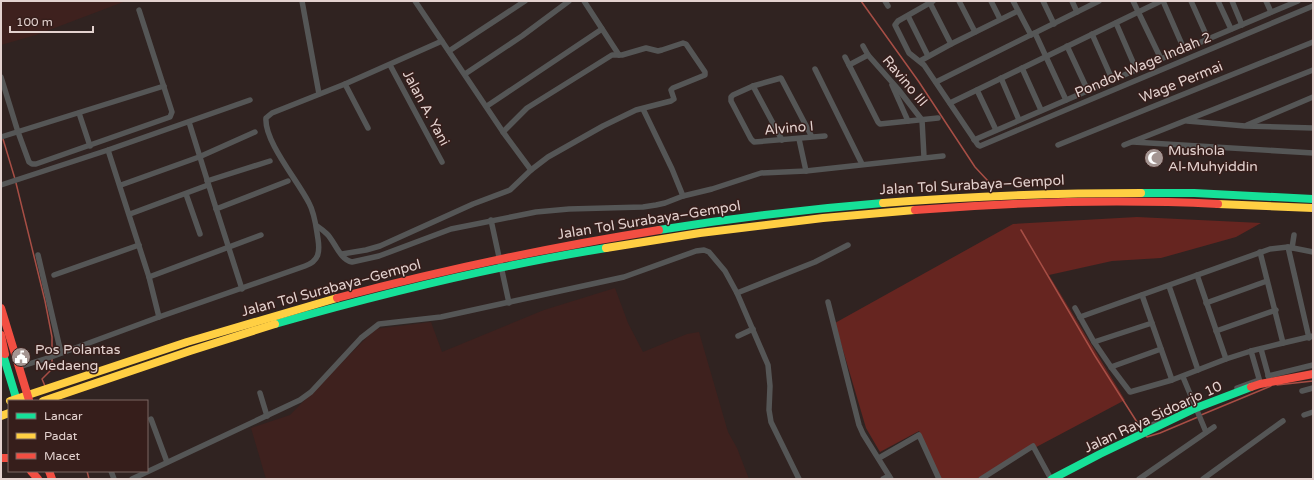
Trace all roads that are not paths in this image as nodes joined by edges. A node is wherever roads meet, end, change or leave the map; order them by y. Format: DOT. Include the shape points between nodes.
graph roads {
  1 [pos="302,1"];
  2 [pos="415,1"];
  3 [pos="525,1"];
  4 [pos="569,1"];
  5 [pos="584,1"];
  6 [pos="959,1"];
  7 [pos="991,1"];
  8 [pos="1013,1"];
  9 [pos="1042,1"];
  10 [pos="1072,1"];
  11 [pos="1099,1"];
  12 [pos="1133,1"];
  13 [pos="1162,1"];
  14 [pos="1191,1"];
  15 [pos="1218,1"];
  16 [pos="1232,1"];
  17 [pos="1266,1"];
  18 [pos="1298,1"];
  19 [pos="931,2"];
  20 [pos="1313,6"];
  21 [pos="139,10"];
  22 [pos="1018,11"];
  23 [pos="1077,12"];
  24 [pos="1138,12"];
  25 [pos="1271,12"];
  26 [pos="908,16"];
  27 [pos="1000,19"];
  28 [pos="1116,23"];
  29 [pos="1054,24"];
  30 [pos="1242,24"];
  31 [pos="602,29"];
  32 [pos="1231,29"];
  33 [pos="975,32"];
  34 [pos="1033,34"];
  35 [pos="1092,34"];
  36 [pos="1208,39"];
  37 [pos="442,41"];
  38 [pos="1313,42"];
  39 [pos="951,44"];
  40 [pos="863,46"];
  41 [pos="1067,46"];
  42 [pos="1184,49"];
  43 [pos="450,51"];
  44 [pos="619,55"];
  45 [pos="868,55"];
  46 [pos="928,56"];
  47 [pos="845,57"];
  48 [pos="1046,57"];
  49 [pos="1160,58"];
  50 [pos="920,61"];
  51 [pos="390,65"];
  52 [pos="849,65"];
  53 [pos="1022,68"];
  54 [pos="815,69"];
  55 [pos="1136,69"];
  56 [pos="1313,70"];
  57 [pos="465,74"];
  58 [pos="1,77"];
  59 [pos="1001,78"];
  60 [pos="1112,79"];
  61 [pos="891,82"];
  62 [pos="936,82"];
  63 [pos="345,84"];
  64 [pos="164,86"];
  65 [pos="753,86"];
  66 [pos="977,90"];
  67 [pos="1088,91"];
  68 [pos="319,94"];
  69 [pos="1313,97"];
  70 [pos="250,100"];
  71 [pos="1066,100"];
  72 [pos="950,103"];
  73 [pos="486,106"];
  74 [pos="643,109"];
  75 [pos="1042,110"];
  76 [pos="79,113"];
  77 [pos="938,118"];
  78 [pos="922,120"];
  79 [pos="1019,120"];
  80 [pos="1185,121"];
  81 [pos="189,122"];
  82 [pos="908,122"];
  83 [pos="1313,125"];
  84 [pos="1245,126"];
  85 [pos="368,128"];
  86 [pos="1306,128"];
  87 [pos="1313,128"];
  88 [pos="996,130"];
  89 [pos="18,132"];
  90 [pos="255,132"];
  91 [pos="503,132"];
  92 [pos="825,136"];
  93 [pos="1,137"];
  94 [pos="800,138"];
  95 [pos="812,138"];
  96 [pos="782,140"];
  97 [pos="974,140"];
  98 [pos="1131,142"];
  99 [pos="1058,145"];
  100 [pos="1124,145"];
  101 [pos="90,146"];
  102 [pos="108,150"];
  103 [pos="1313,153"];
  104 [pos="943,156"];
  105 [pos="199,157"];
  106 [pos="924,157"];
  107 [pos="270,161"];
  108 [pos="442,162"];
  109 [pos="862,164"];
  110 [pos="532,170"];
  111 [pos="806,171"];
  112 [pos="288,181"];
  113 [pos="208,183"];
  114 [pos="1,185"];
  115 [pos="121,185"];
  116 [pos="186,194"];
  117 [pos="683,196"];
  118 [pos="1313,199"];
  119 [pos="216,208"];
  120 [pos="1313,208"];
  121 [pos="130,214"];
  122 [pos="491,220"];
  123 [pos="317,226"];
  124 [pos="200,234"];
  125 [pos="261,235"];
  126 [pos="1294,235"];
  127 [pos="139,245"];
  128 [pos="848,245"];
  129 [pos="228,247"];
  130 [pos="1290,247"];
  131 [pos="1260,252"];
  132 [pos="1313,252"];
  133 [pos="342,254"];
  134 [pos="38,255"];
  135 [pos="54,275"];
  136 [pos="1197,275"];
  137 [pos="149,277"];
  138 [pos="1267,281"];
  139 [pos="1169,286"];
  140 [pos="242,288"];
  141 [pos="737,293"];
  142 [pos="1142,295"];
  143 [pos="828,302"];
  144 [pos="509,303"];
  145 [pos="1206,303"];
  146 [pos="1,308"];
  147 [pos="1075,308"];
  148 [pos="1276,310"];
  149 [pos="1,317"];
  150 [pos="159,317"];
  151 [pos="1080,317"];
  152 [pos="1152,323"];
  153 [pos="753,329"];
  154 [pos="1216,331"];
  155 [pos="4,333"];
  156 [pos="738,336"];
  157 [pos="1311,337"];
  158 [pos="1094,342"];
  159 [pos="1283,343"];
  160 [pos="1,348"];
  161 [pos="1161,349"];
  162 [pos="1260,349"];
  163 [pos="1251,352"];
  164 [pos="59,354"];
  165 [pos="4,358"];
  166 [pos="1226,359"];
  167 [pos="1313,365"];
  168 [pos="19,367"];
  169 [pos="1111,367"];
  170 [pos="1198,370"];
  171 [pos="1313,374"];
  172 [pos="1183,377"];
  173 [pos="1269,379"];
  174 [pos="1172,380"];
  175 [pos="1260,382"];
  176 [pos="1313,388"];
  177 [pos="1302,391"];
  178 [pos="260,393"];
  179 [pos="13,400"];
  180 [pos="17,400"];
  181 [pos="29,400"];
  182 [pos="46,400"];
  183 [pos="1196,408"];
  184 [pos="1313,412"];
  185 [pos="1304,415"];
  186 [pos="267,416"];
  187 [pos="151,419"];
  188 [pos="1283,421"];
  189 [pos="1214,427"];
  190 [pos="1206,432"];
  191 [pos="879,458"];
  192 [pos="167,462"];
  193 [pos="148,471"];
  194 [pos="32,472"];
  195 [pos="144,473"];
  196 [pos="890,478"];
  197 [pos="40,479"];
  198 [pos="132,479"];
  199 [pos="147,479"];
  200 [pos="799,479"];
  201 [pos="883,479"];
  202 [pos="939,479"];
  203 [pos="981,479"];
  204 [pos="1052,479"];
  205 [pos="1139,479"];
  206 [pos="1203,479"];
  1 -- 68 [label="street"];
  2 -- 37 [label="street"];
  3 -- 43 [label="street"];
  4 -- 57 [label="street"];
  5 -- 31 [label="street"];
  6 -- 33 [label="street"];
  7 -- 27 [label="street"];
  8 -- 22 [label="street"];
  9 -- 29 [label="street"];
  10 -- 23 [label="street"];
  11 -- 23 [label="street"];
  12 -- 24 [label="street"];
  13 -- 24 [label="street"];
  13 -- 42 [label="street"];
  14 -- 36 [label="street"];
  15 -- 32 [label="street"];
  16 -- 30 [label="street"];
  17 -- 25 [label="street"];
  18 -- 25 [label="street"];
  19 -- 26 [label="street"];
  19 -- 39 [label="street"];
  20 -- 97 [label="street, Pondok Wage Indah 2" via="982,146"];
  21 -- 64 [label="street"];
  22 -- 27 [label="street"];
  22 -- 34 [label="street"];
  23 -- 29 [label="street"];
  24 -- 28 [label="street"];
  24 -- 49 [label="street"];
  25 -- 30 [label="street"];
  26 -- 46 [label="street"];
  26 -- 50 [label="street" via="895,25 909,53"];
  27 -- 33 [label="street"];
  28 -- 35 [label="street"];
  28 -- 55 [label="street"];
  29 -- 34 [label="street"];
  30 -- 32 [label="street"];
  31 -- 44 [label="street"];
  31 -- 73 [label="street"];
  32 -- 36 [label="street"];
  33 -- 39 [label="street"];
  34 -- 48 [label="street"];
  34 -- 62 [label="street"];
  35 -- 41 [label="street"];
  35 -- 60 [label="street"];
  36 -- 42 [label="street"];
  37 -- 43 [label="street"];
  37 -- 51 [label="street"];
  38 -- 99 [label="street, Wage Permai"];
  39 -- 46 [label="street"];
  40 -- 45 [label="street, Ravino III"];
  41 -- 48 [label="street"];
  41 -- 67 [label="street"];
  42 -- 49 [label="street"];
  43 -- 57 [label="street"];
  44 -- 74 [label="street" via="646,48 658,51 684,42 705,72 705,75 673,88 672,101"];
  44 -- 91 [label="street" via="612,55 534,104 522,112"];
  45 -- 52 [label="street"];
  45 -- 61 [label="street, Ravino III"];
  46 -- 50 [label="street"];
  47 -- 52 [label="street"];
  48 -- 53 [label="street"];
  48 -- 71 [label="street"];
  49 -- 55 [label="street"];
  50 -- 62 [label="street"];
  51 -- 63 [label="street"];
  51 -- 108 [label="street, Jalan A. Yani"];
  52 -- 82 [label="street" via="879,123 882,125"];
  53 -- 59 [label="street"];
  53 -- 75 [label="street"];
  54 -- 109 [label="street"];
  55 -- 60 [label="street"];
  56 -- 80 [label="street"];
  57 -- 73 [label="street"];
  58 -- 89 [label="street"];
  59 -- 66 [label="street"];
  59 -- 79 [label="street"];
  60 -- 67 [label="street"];
  61 -- 78 [label="street, Ravino III"];
  61 -- 82 [label="street"];
  62 -- 72 [label="street"];
  63 -- 68 [label="street"];
  63 -- 85 [label="street"];
  64 -- 76 [label="street"];
  64 -- 101 [label="street" via="172,112 170,117"];
  65 -- 95 [label="street" via="783,79"];
  65 -- 96 [label="street"];
  65 -- 96 [label="street, Alvino I" via="732,95 731,98 751,139 756,143"];
  66 -- 72 [label="street"];
  66 -- 88 [label="street"];
  67 -- 71 [label="street"];
  68 -- 123 [label="street" via="269,114 266,118 269,134 310,204"];
  69 -- 84 [label="street"];
  70 -- 81 [label="street"];
  71 -- 75 [label="street"];
  72 -- 97 [label="street"];
  73 -- 91 [label="street"];
  74 -- 110 [label="street" via="603,126 548,157"];
  74 -- 117 [label="street"];
  75 -- 79 [label="street"];
  76 -- 89 [label="street"];
  76 -- 101 [label="street"];
  77 -- 78 [label="street"];
  78 -- 82 [label="street"];
  78 -- 106 [label="street, Ravino III"];
  79 -- 88 [label="street"];
  80 -- 84 [label="street"];
  80 -- 98 [label="street"];
  81 -- 102 [label="street"];
  81 -- 105 [label="street"];
  83 -- 86 [label="street"];
  84 -- 86 [label="street"];
  86 -- 87 [label="street"];
  88 -- 97 [label="street"];
  89 -- 93 [label="street"];
  89 -- 101 [label="street" via="32,164"];
  90 -- 105 [label="street"];
  91 -- 110 [label="street"];
  92 -- 95 [label="street, Alvino I"];
  94 -- 95 [label="street, Alvino I"];
  94 -- 96 [label="street, Alvino I"];
  94 -- 111 [label="street"];
  98 -- 100 [label="street"];
  98 -- 103 [label="street"];
  102 -- 114 [label="street"];
  102 -- 115 [label="street"];
  104 -- 106 [label="street"];
  105 -- 113 [label="street"];
  105 -- 115 [label="street"];
  106 -- 109 [label="street"];
  107 -- 113 [label="street"];
  109 -- 111 [label="street"];
  110 -- 133 [label="street" via="516,186 505,192 380,246"];
  111 -- 117 [label="street" via="761,173"];
  112 -- 119 [label="street"];
  113 -- 116 [label="street"];
  113 -- 119 [label="street"];
  115 -- 121 [label="street"];
  116 -- 121 [label="street"];
  116 -- 124 [label="street"];
  117 -- 122 [label="street" via="650,206 568,209"];
  118 -- 179 [label="main road, Jalan Tol Surabaya–Gempol" via="1108,191 1011,194 780,213 676,227 572,244 366,290 265,318"];
  119 -- 129 [label="street"];
  120 -- 182 [label="main road, Jalan Tol Surabaya–Gempol" via="1246,203 1009,204 812,220 616,246 524,263 370,299 248,332"];
  121 -- 127 [label="street"];
  122 -- 133 [label="street" via="451,229 395,251 358,261 349,262"];
  122 -- 144 [label="street"];
  123 -- 133 [label="street" via="327,234"];
  123 -- 140 [label="street" via="319,247 318,256 313,262"];
  125 -- 129 [label="street"];
  126 -- 130 [label="street"];
  127 -- 135 [label="street"];
  127 -- 137 [label="street"];
  128 -- 141 [label="street" via="815,262"];
  129 -- 137 [label="street"];
  129 -- 140 [label="street"];
  130 -- 131 [label="street"];
  130 -- 132 [label="street"];
  130 -- 157 [label="street"];
  131 -- 136 [label="street"];
  131 -- 138 [label="street"];
  134 -- 164 [label="street"];
  136 -- 139 [label="street"];
  136 -- 145 [label="street"];
  137 -- 150 [label="street"];
  138 -- 145 [label="street"];
  138 -- 148 [label="street"];
  139 -- 142 [label="street"];
  139 -- 170 [label="street"];
  140 -- 150 [label="street"];
  141 -- 144 [label="street" via="721,266 704,250 624,277"];
  141 -- 153 [label="street"];
  142 -- 151 [label="street"];
  142 -- 152 [label="street"];
  143 -- 191 [label="street" via="859,425"];
  144 -- 186 [label="street" via="441,317 379,324 305,397"];
  145 -- 154 [label="street"];
  146 -- 155 [label="main road"];
  147 -- 151 [label="street"];
  148 -- 154 [label="street"];
  148 -- 159 [label="street"];
  149 -- 155 [label="main road"];
  150 -- 164 [label="street"];
  151 -- 158 [label="street"];
  152 -- 158 [label="street"];
  152 -- 161 [label="street"];
  153 -- 156 [label="street"];
  153 -- 200 [label="street" via="768,366 771,422"];
  154 -- 166 [label="street"];
  155 -- 165 [label="main road"];
  155 -- 168 [label="main road"];
  157 -- 159 [label="street"];
  158 -- 169 [label="street"];
  159 -- 162 [label="street"];
  160 -- 165 [label="main road"];
  161 -- 169 [label="street"];
  161 -- 174 [label="street"];
  162 -- 163 [label="street"];
  162 -- 173 [label="street"];
  163 -- 166 [label="street"];
  163 -- 175 [label="street"];
  164 -- 168 [label="street"];
  165 -- 180 [label="main road"];
  166 -- 170 [label="street"];
  167 -- 173 [label="street"];
  168 -- 181 [label="main road"];
  169 -- 174 [label="street" via="1130,392"];
  170 -- 172 [label="street"];
  171 -- 173 [label="main road, Jalan Raya Sidoarjo 10"];
  172 -- 174 [label="street"];
  172 -- 183 [label="street"];
  173 -- 175 [label="main road, Jalan Raya Sidoarjo 10"];
  175 -- 183 [label="main road, Jalan Raya Sidoarjo 10"];
  176 -- 177 [label="street"];
  178 -- 186 [label="street"];
  183 -- 190 [label="street"];
  183 -- 204 [label="main road, Jalan Raya Sidoarjo 10"];
  184 -- 185 [label="street"];
  186 -- 192 [label="street"];
  187 -- 192 [label="street"];
  188 -- 206 [label="street"];
  189 -- 190 [label="street"];
  190 -- 205 [label="street"];
  191 -- 196 [label="street"];
  191 -- 202 [label="street" via="919,435"];
  192 -- 193 [label="street"];
  194 -- 197 [label="main road"];
  195 -- 198 [label="street"];
  195 -- 199 [label="street"];
  196 -- 201 [label="street"];
  203 -- 204 [label="street" via="1033,446"];
}
